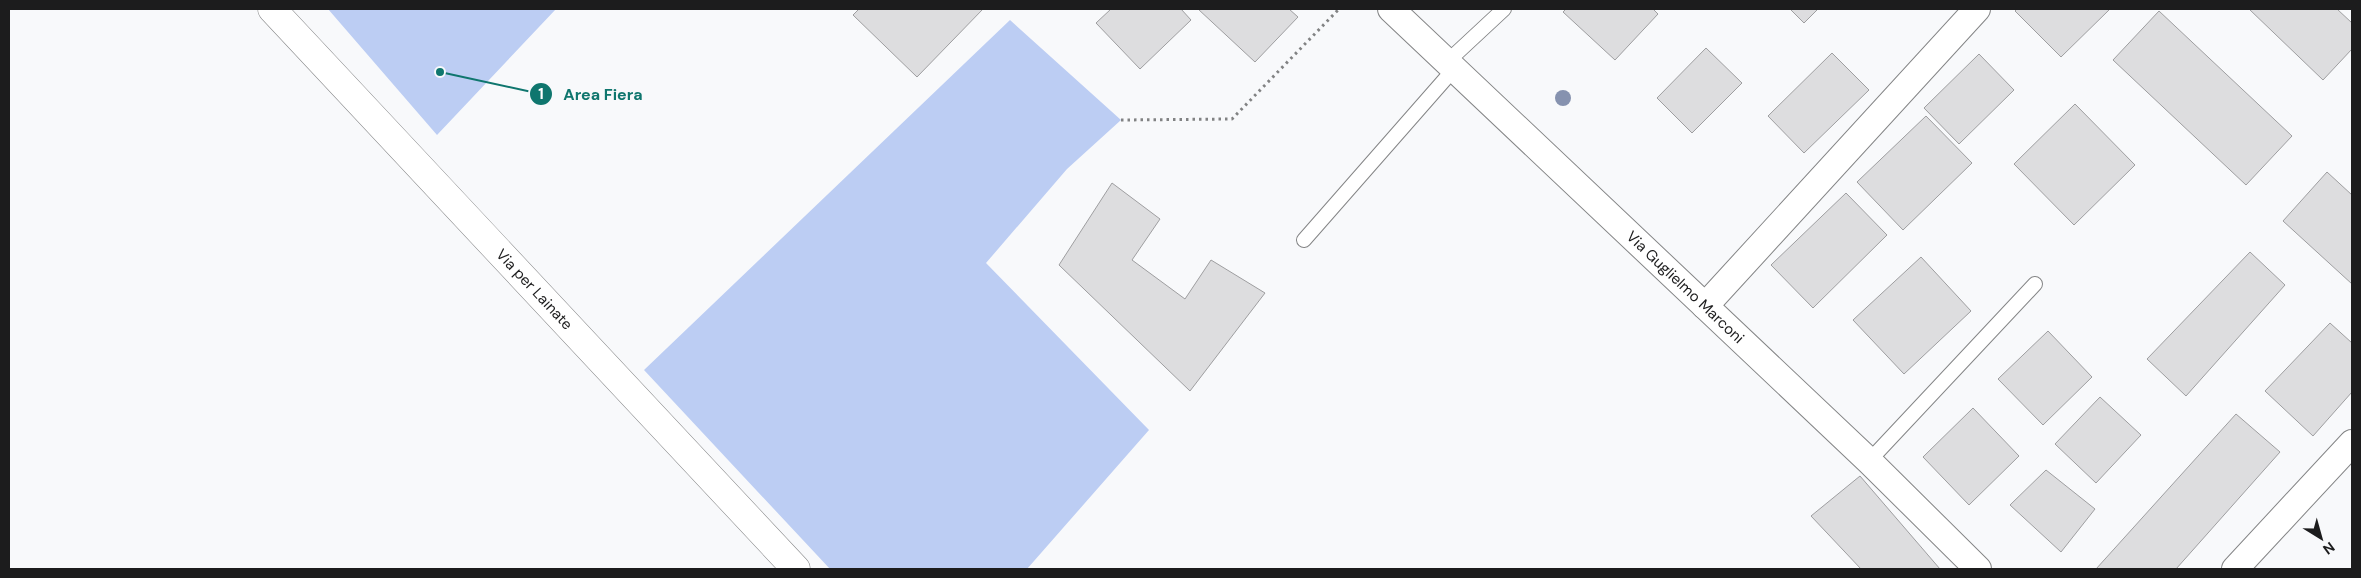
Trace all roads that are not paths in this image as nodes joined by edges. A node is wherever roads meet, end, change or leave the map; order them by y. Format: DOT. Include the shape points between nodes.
graph roads {
  1 [pos="272,9"];
  2 [pos="1391,9"];
  3 [pos="1504,9"];
  4 [pos="1977,9"];
  5 [pos="1450,66"];
  6 [pos="1304,240"];
  7 [pos="2035,284"];
  8 [pos="1705,306"];
  9 [pos="2352,443"];
  10 [pos="1869,461"];
  11 [pos="796,569"];
  12 [pos="1978,569"];
  13 [pos="2235,569"];
  1 -- 11 [label="street, Via per Lainate"];
  2 -- 5 [label="street, Via Guglielmo Marconi"];
  3 -- 5 [label="lane"];
  4 -- 8 [label="street"];
  5 -- 6 [label="lane"];
  5 -- 8 [label="street, Via Guglielmo Marconi"];
  7 -- 10 [label="lane"];
  8 -- 10 [label="street, Via Guglielmo Marconi"];
  9 -- 13 [label="street"];
  10 -- 12 [label="street, Via Guglielmo Marconi"];
}
